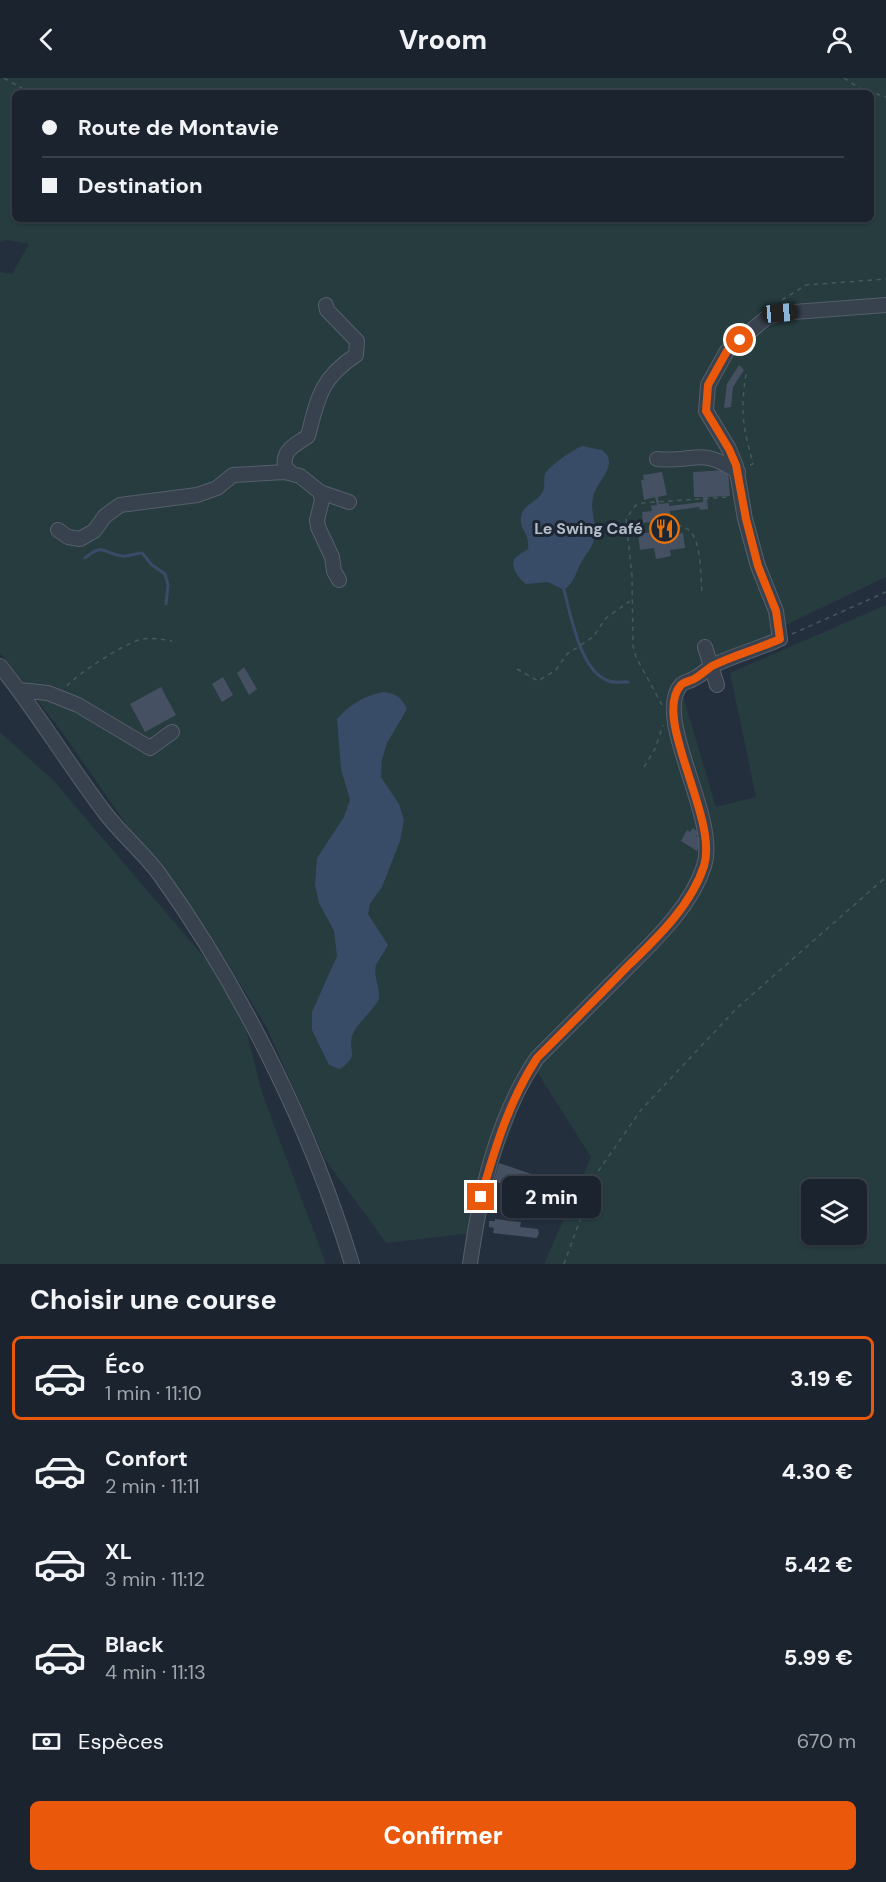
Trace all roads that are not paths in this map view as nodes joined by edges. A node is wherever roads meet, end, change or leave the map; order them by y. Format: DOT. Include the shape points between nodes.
graph roads {
  1 [pos="326,305"];
  2 [pos="886,305"];
  3 [pos="657,459"];
  4 [pos="738,472"];
  5 [pos="291,474"];
  6 [pos="320,492"];
  7 [pos="349,502"];
  8 [pos="58,530"];
  9 [pos="339,580"];
  10 [pos="705,647"];
  11 [pos="0,666"];
  12 [pos="712,666"];
  13 [pos="717,685"];
  14 [pos="19,690"];
  15 [pos="172,732"];
  16 [pos="352,1264"];
  17 [pos="470,1264"];
  1 -- 5 [label="street" via="357,341 356,354 329,375 308,436 285,452 285,467"];
  2 -- 4 [label="street" via="780,313 766,318 727,351 708,385 706,411"];
  3 -- 4 [label="street" via="706,456"];
  4 -- 12 [label="street" via="755,557 776,611 780,639"];
  5 -- 6 [label="street"];
  5 -- 8 [label="street" via="271,471 233,475 217,488 197,495 120,505 80,539"];
  6 -- 7 [label="street"];
  6 -- 9 [label="street" via="318,527"];
  10 -- 12 [label="street"];
  11 -- 14 [label="street"];
  12 -- 13 [label="street"];
  12 -- 17 [label="street" via="682,685 674,709 687,772 707,835 702,871 692,893 650,945 537,1058 524,1079 492,1158"];
  14 -- 15 [label="street" via="48,693 78,705 150,748"];
  14 -- 16 [label="street" via="106,815 158,873 194,924 259,1038 327,1187"];
}
